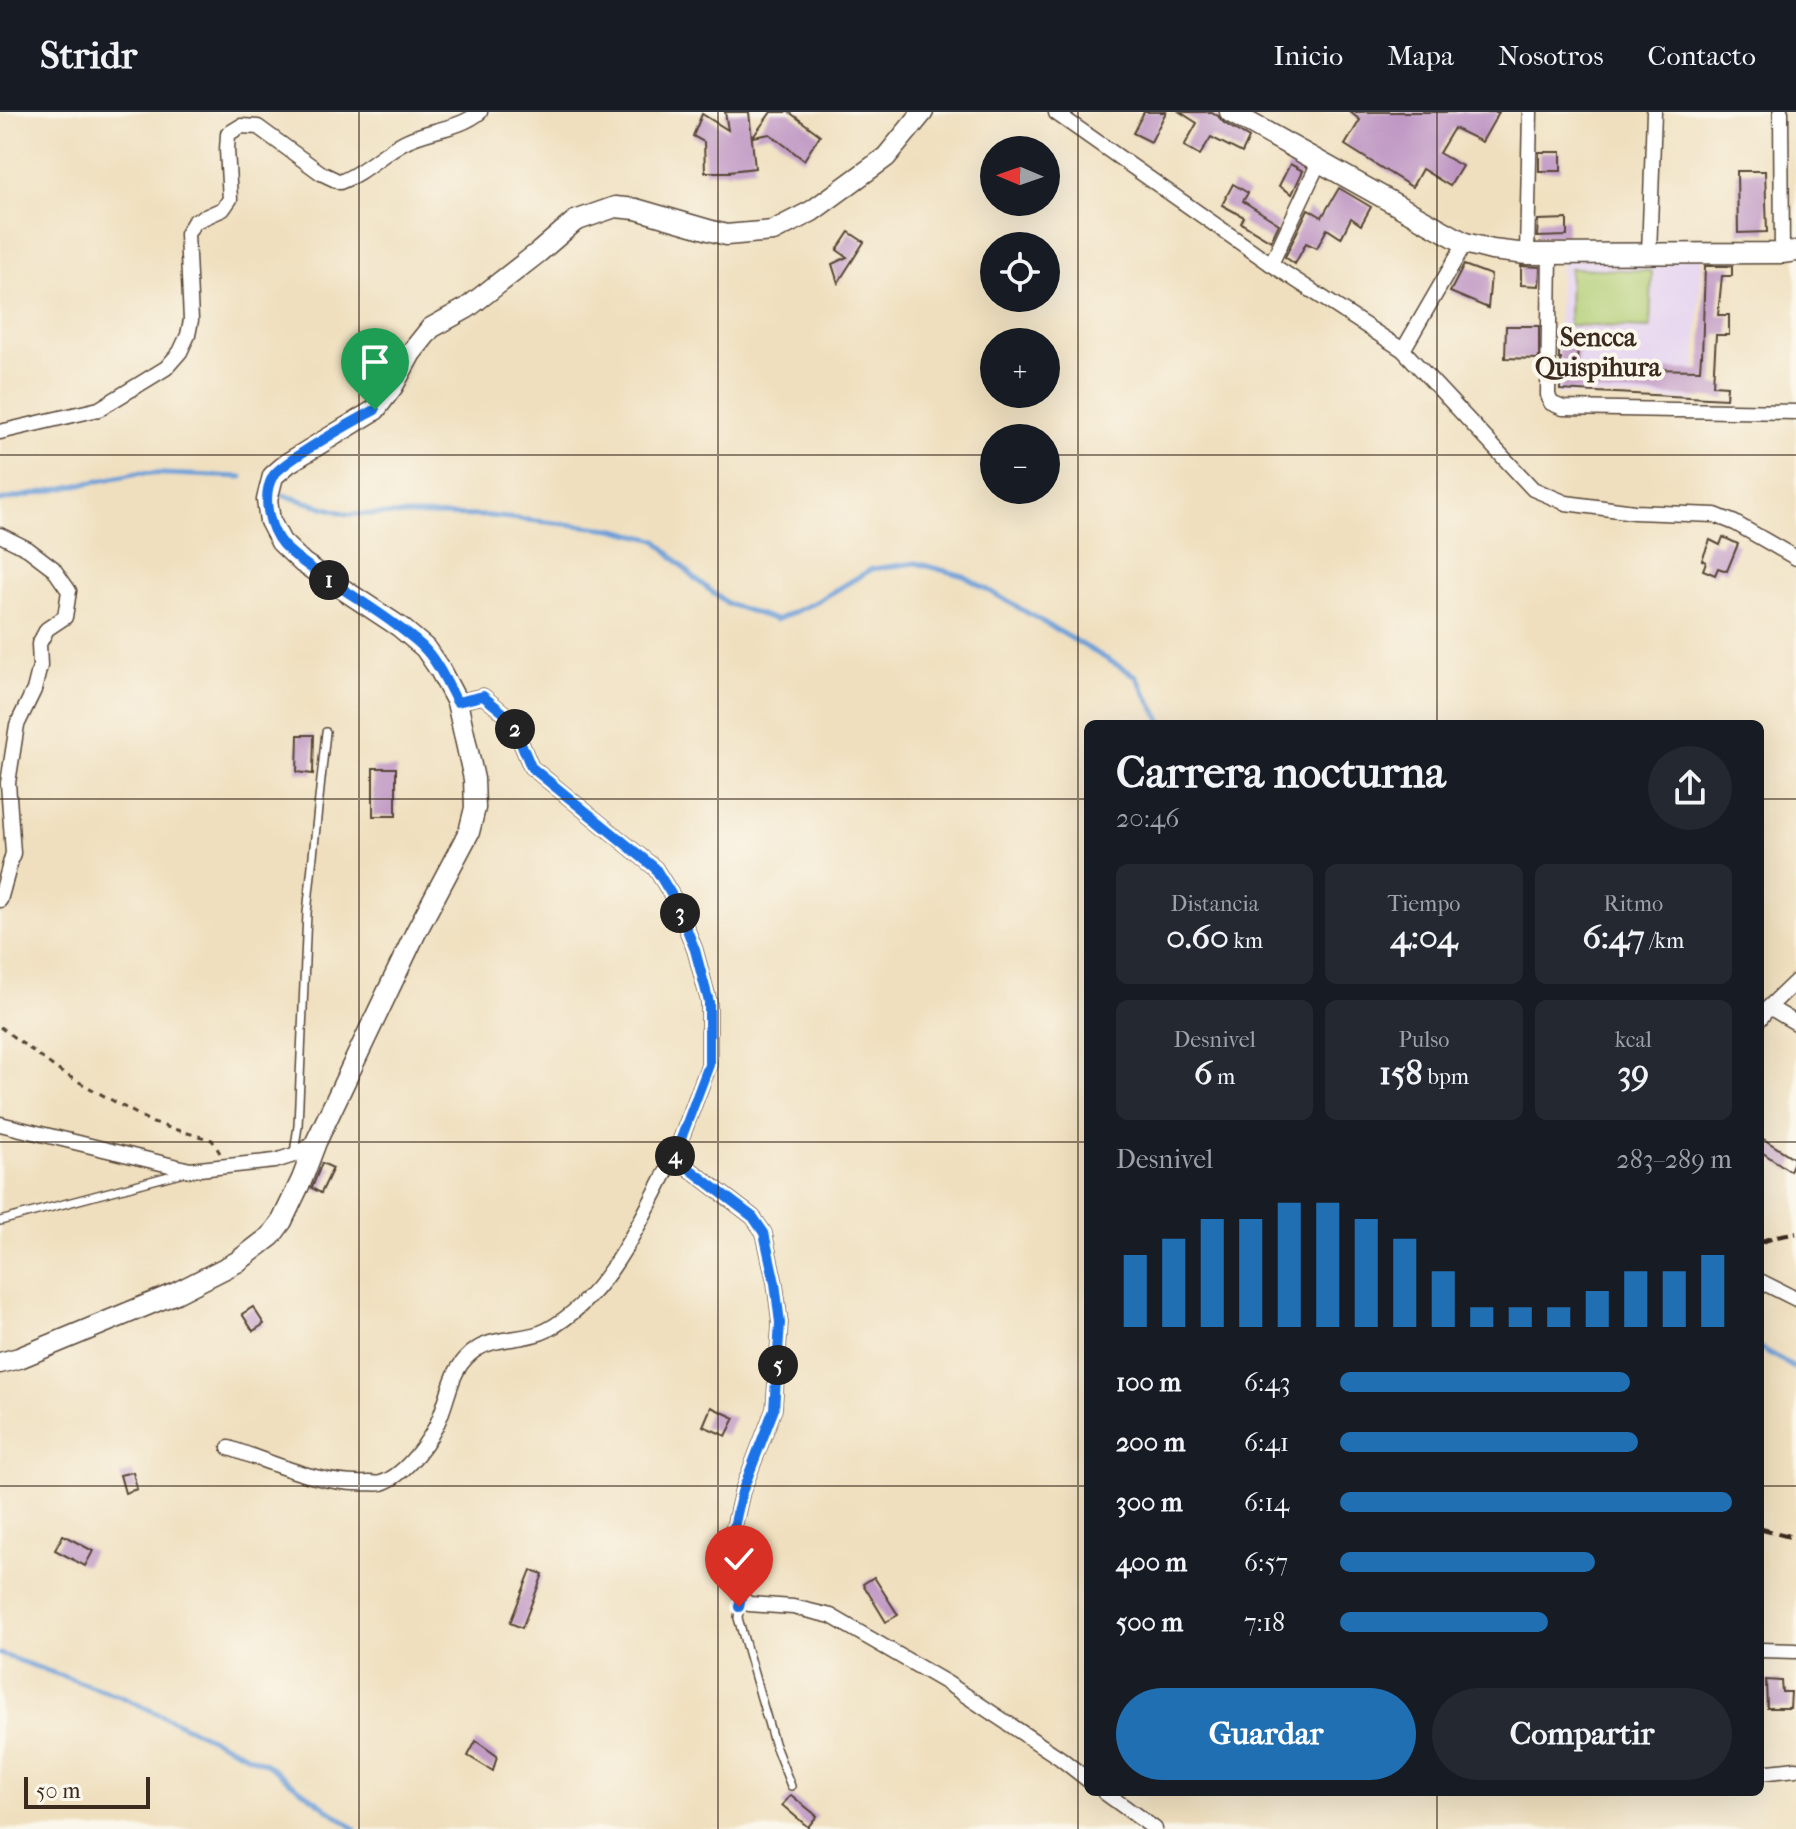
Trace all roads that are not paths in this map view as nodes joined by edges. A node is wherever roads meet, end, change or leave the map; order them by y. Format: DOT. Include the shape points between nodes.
graph roads {
  1 [pos="480,112"];
  2 [pos="923,112"];
  3 [pos="1530,112"];
  4 [pos="1654,112"];
  5 [pos="1781,112"];
  6 [pos="1056,113"];
  7 [pos="1233,113"];
  8 [pos="1319,162"];
  9 [pos="1465,243"];
  10 [pos="1789,252"];
  11 [pos="1527,254"];
  12 [pos="1550,254"];
  13 [pos="1649,254"];
  14 [pos="1271,264"];
  15 [pos="1403,350"];
  16 [pos="1796,412"];
  17 [pos="0,432"];
  18 [pos="0,535"];
  19 [pos="1796,558"];
  20 [pos="457,702"];
  21 [pos="326,732"];
  22 [pos="0,900"];
  23 [pos="1796,981"];
  24 [pos="1764,1013"];
  25 [pos="1796,1023"];
  26 [pos="0,1124"];
  27 [pos="316,1142"];
  28 [pos="294,1155"];
  29 [pos="674,1157"];
  30 [pos="190,1170"];
  31 [pos="0,1221"];
  32 [pos="1764,1283"];
  33 [pos="1796,1299"];
  34 [pos="0,1363"];
  35 [pos="229,1448"];
  36 [pos="741,1598"];
  37 [pos="1764,1650"];
  38 [pos="1796,1651"];
  39 [pos="1796,1769"];
  40 [pos="1764,1773"];
  41 [pos="1084,1777"];
  42 [pos="791,1786"];
  43 [pos="1110,1796"];
  44 [pos="1155,1829"];
  1 -- 17 [label="street" via="469,121 405,141 340,182 258,127 241,126 228,134 230,199 223,209 194,222 187,234 191,320 180,352 166,368 99,409"];
  2 -- 20 [label="main road" via="886,157 812,211 773,231 726,235 615,207 575,221 467,308 431,328 375,410 273,476 267,500 281,542 425,648"];
  3 -- 11 [label="street"];
  4 -- 13 [label="street"];
  5 -- 10 [label="street"];
  6 -- 14 [label="street"];
  7 -- 8 [label="main road"];
  8 -- 9 [label="main road"];
  8 -- 14 [label="street"];
  9 -- 11 [label="main road"];
  9 -- 15 [label="street"];
  10 -- 13 [label="main road"];
  11 -- 12 [label="main road"];
  12 -- 13 [label="main road"];
  12 -- 16 [label="street" via="1551,403 1563,408"];
  14 -- 15 [label="street"];
  15 -- 19 [label="street" via="1533,489 1566,503 1715,515"];
  18 -- 22 [label="street" via="53,568 69,591 65,617 47,629 39,644 34,690 17,725 8,783 13,853"];
  20 -- 27 [label="main road" via="474,779 469,832"];
  20 -- 29 [label="street" via="483,696 511,719 531,767 655,868 676,902 709,1002 709,1065"];
  21 -- 28 [label="lane" via="307,913"];
  23 -- 24 [label="street"];
  24 -- 25 [label="street"];
  26 -- 30 [label="street"];
  27 -- 28 [label="street"];
  27 -- 34 [label="main road" via="282,1221 237,1262 176,1293"];
  28 -- 30 [label="street"];
  29 -- 35 [label="street" via="612,1271 574,1313 543,1332 479,1348 459,1365 440,1419 409,1466 382,1483 355,1484 329,1481"];
  29 -- 36 [label="street" via="753,1217 764,1233 775,1283 780,1323 774,1409 734,1527"];
  30 -- 31 [label="lane"];
  32 -- 33 [label="street"];
  36 -- 41 [label="street" via="749,1604 831,1616 947,1683"];
  36 -- 42 [label="lane" via="738,1618"];
  37 -- 38 [label="street"];
  39 -- 40 [label="street"];
  43 -- 44 [label="street"];
}
